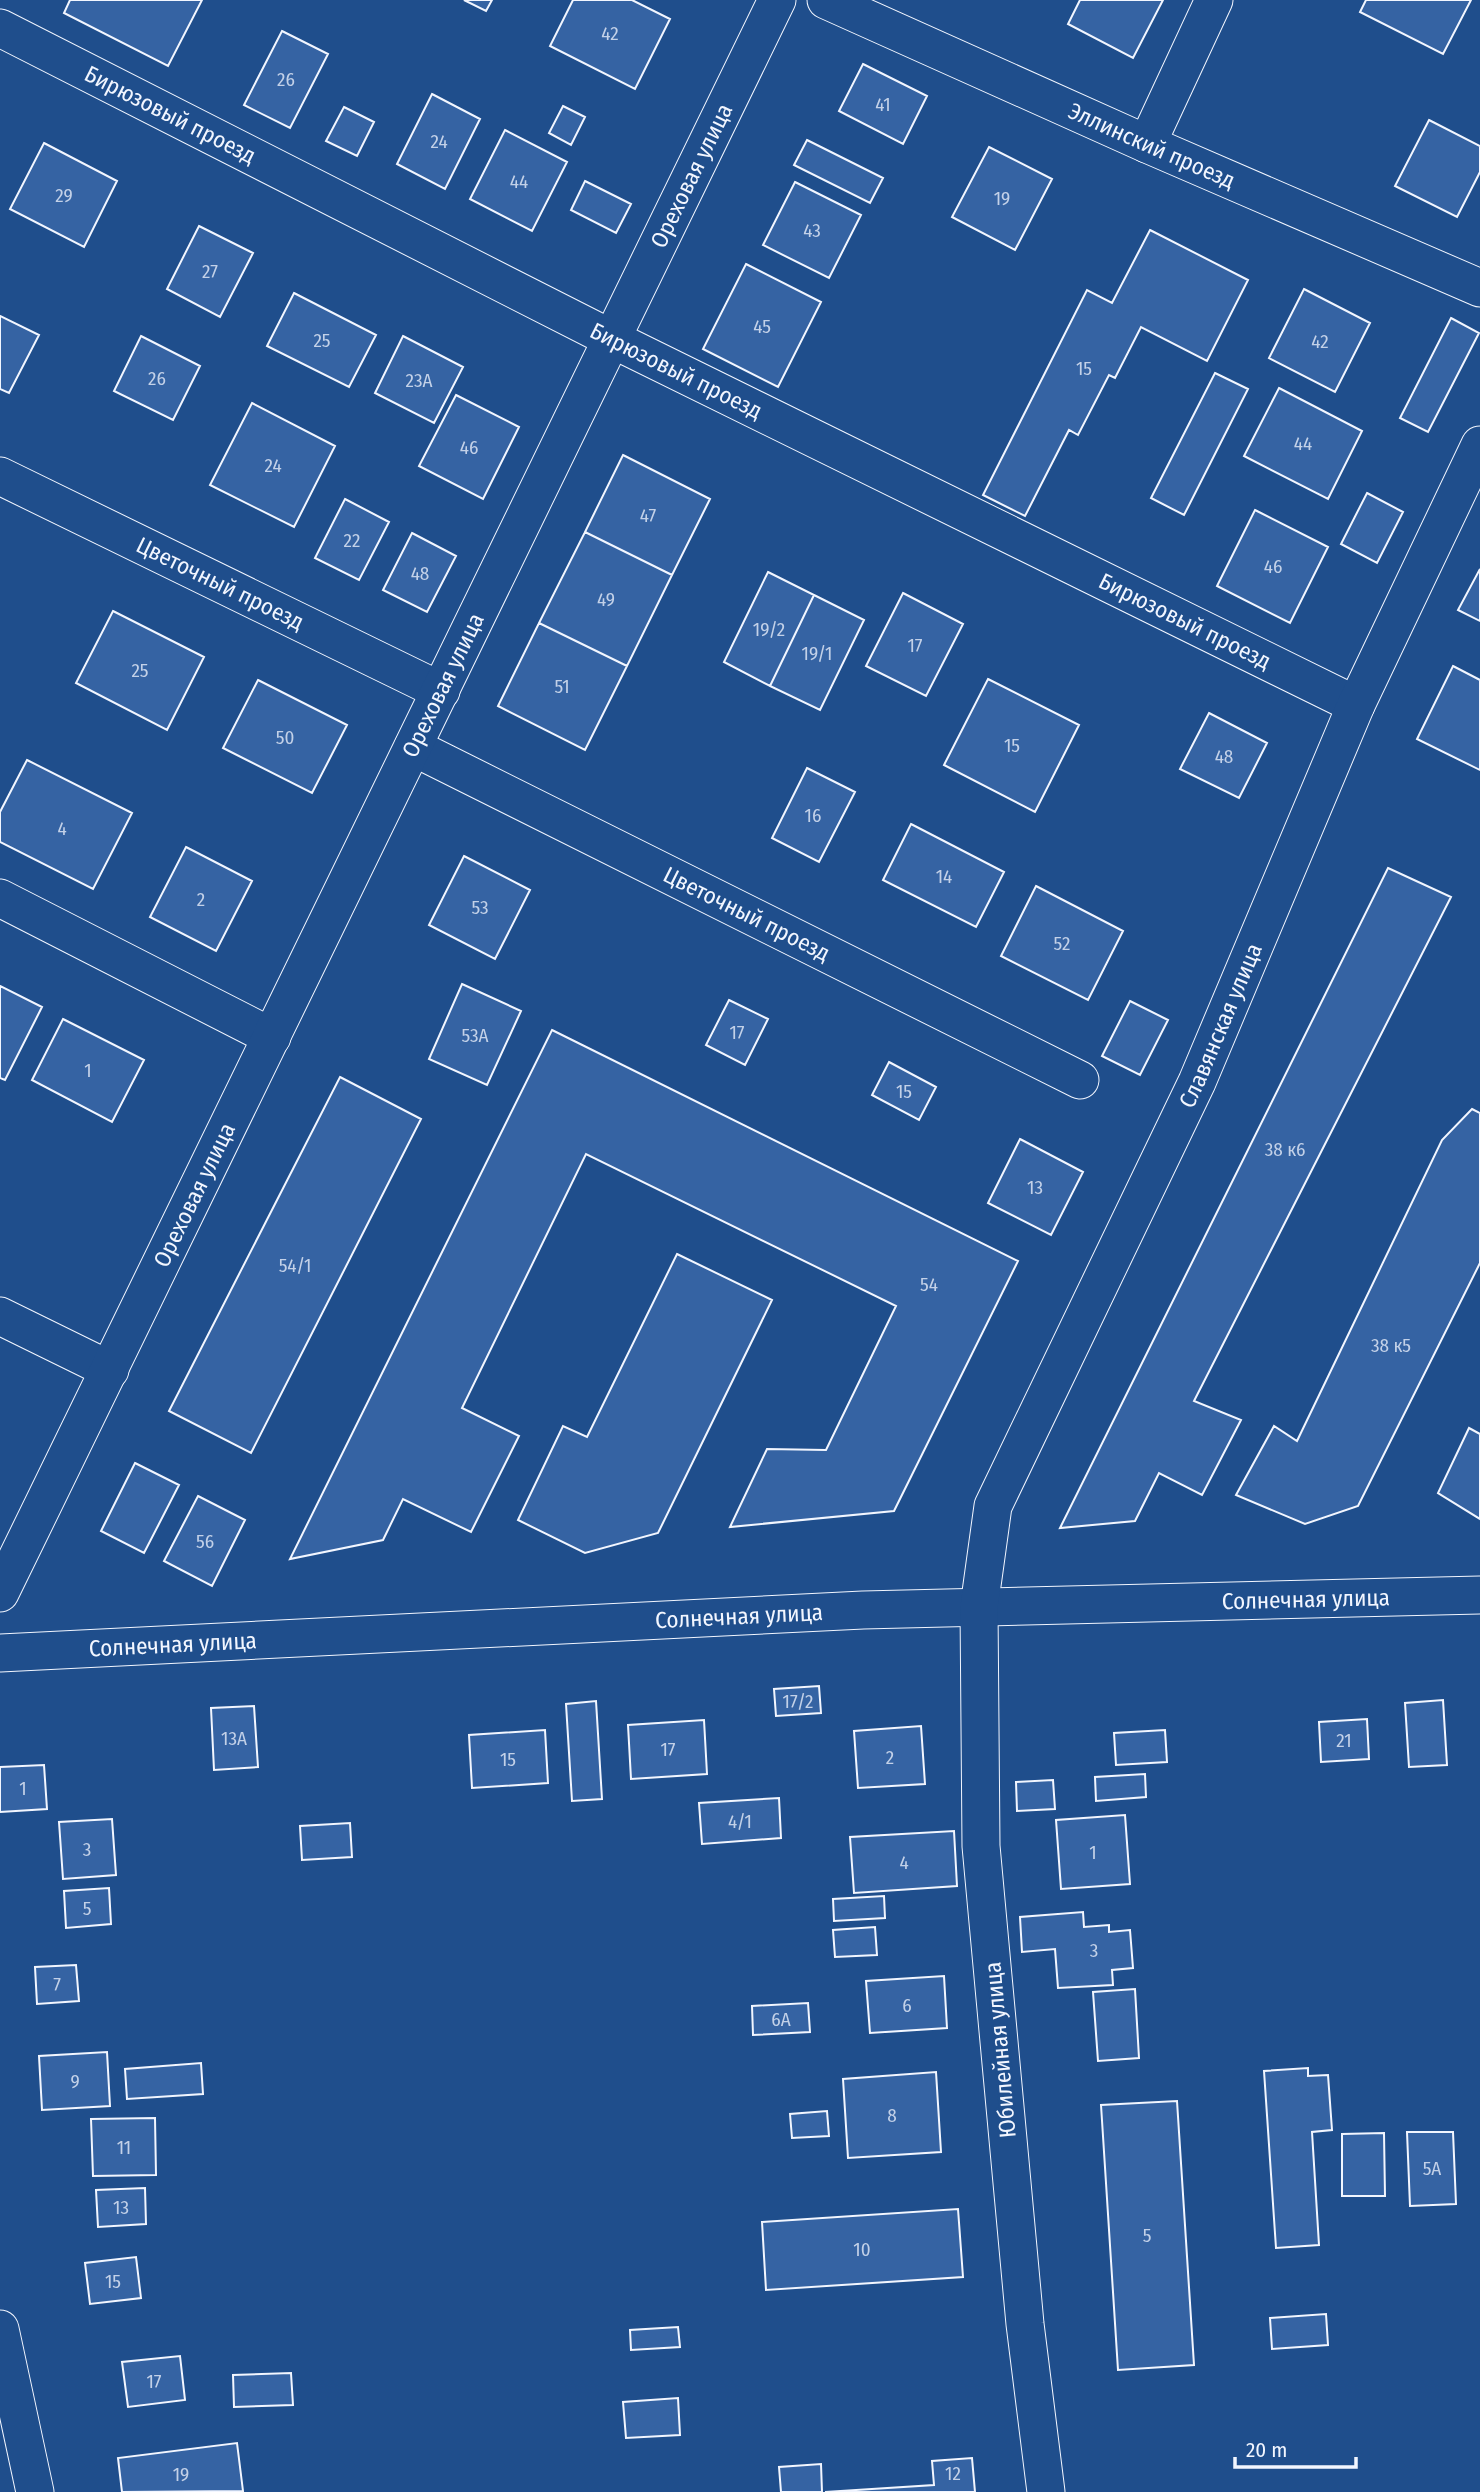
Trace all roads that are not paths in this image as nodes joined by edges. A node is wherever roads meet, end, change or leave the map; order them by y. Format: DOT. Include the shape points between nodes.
graph roads {
  1 [pos="777,0"];
  2 [pos="826,0"];
  3 [pos="1214,0"];
  4 [pos="0,28"];
  5 [pos="1147,144"];
  6 [pos="1480,288"];
  7 [pos="612,339"];
  8 [pos="1480,446"];
  9 [pos="0,476"];
  10 [pos="441,691"];
  11 [pos="1356,705"];
  12 [pos="413,747"];
  13 [pos="0,898"];
  14 [pos="272,1037"];
  15 [pos="1080,1080"];
  16 [pos="0,1317"];
  17 [pos="110,1370"];
  18 [pos="0,1593"];
  19 [pos="1480,1595"];
  20 [pos="979,1607"];
  21 [pos="0,1653"];
  22 [pos="0,2329"];
  23 [pos="34,2492"];
  24 [pos="1046,2492"];
  1 -- 7 [label="street, Ореховая улица"];
  2 -- 5 [label="street, Эллинский проезд"];
  3 -- 5 [label="street"];
  4 -- 7 [label="street, Бирюзовый проезд"];
  5 -- 6 [label="street, Эллинский проезд"];
  7 -- 10 [label="street, Ореховая улица"];
  7 -- 11 [label="street, Бирюзовый проезд"];
  8 -- 11 [label="street, Славянская улица"];
  9 -- 10 [label="street, Цветочный проезд"];
  10 -- 12 [label="street, Ореховая улица"];
  11 -- 20 [label="street, Славянская улица" via="1197,1082 993,1506"];
  12 -- 14 [label="street, Ореховая улица"];
  12 -- 15 [label="street, Цветочный проезд"];
  13 -- 14 [label="street"];
  14 -- 17 [label="street, Ореховая улица"];
  16 -- 17 [label="street"];
  17 -- 18 [label="street, Ореховая улица"];
  19 -- 20 [label="street, Солнечная улица"];
  20 -- 21 [label="street, Солнечная улица"];
  20 -- 24 [label="street, Юбилейная улица" via="981,1846 1025,2324"];
  22 -- 23 [label="street"];
}
